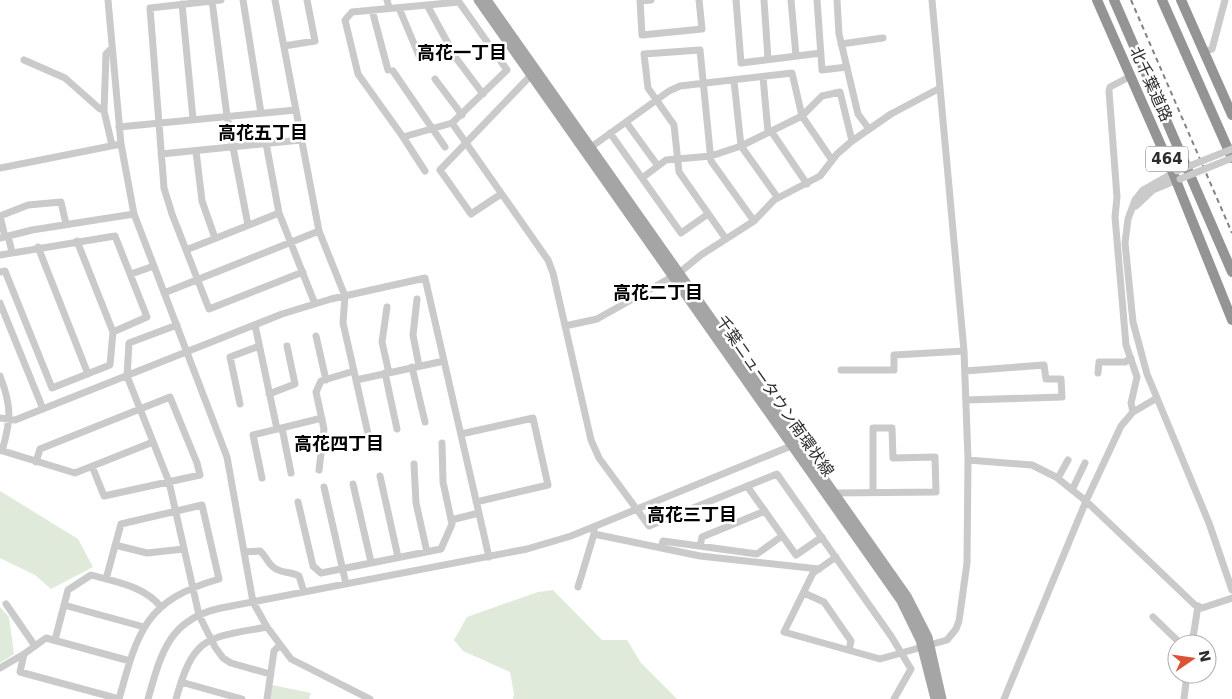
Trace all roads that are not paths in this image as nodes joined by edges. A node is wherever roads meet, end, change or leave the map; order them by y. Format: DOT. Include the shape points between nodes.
graph roads {
  1 [pos="108,0"];
  2 [pos="221,0"];
  3 [pos="243,0"];
  4 [pos="275,0"];
  5 [pos="307,0"];
  6 [pos="387,0"];
  7 [pos="478,0"];
  8 [pos="487,0"];
  9 [pos="652,0"];
  10 [pos="699,0"];
  11 [pos="736,0"];
  12 [pos="764,0"];
  13 [pos="791,0"];
  14 [pos="817,0"];
  15 [pos="836,0"];
  16 [pos="932,0"];
  17 [pos="1097,0"];
  18 [pos="1114,0"];
  19 [pos="1162,0"];
  20 [pos="1181,0"];
  21 [pos="1225,0"];
  22 [pos="212,1"];
  23 [pos="640,1"];
  24 [pos="416,3"];
  25 [pos="182,4"];
  26 [pos="427,5"];
  27 [pos="389,8"];
  28 [pos="400,8"];
  29 [pos="372,10"];
  30 [pos="883,38"];
  31 [pos="841,44"];
  32 [pos="284,46"];
  33 [pos="112,48"];
  34 [pos="1204,51"];
  35 [pos="821,53"];
  36 [pos="796,56"];
  37 [pos="420,58"];
  38 [pos="768,59"];
  39 [pos="24,60"];
  40 [pos="847,67"];
  41 [pos="534,73"];
  42 [pos="1131,76"];
  43 [pos="763,77"];
  44 [pos="435,79"];
  45 [pos="734,80"];
  46 [pos="703,83"];
  47 [pos="940,88"];
  48 [pos="483,94"];
  49 [pos="656,100"];
  50 [pos="104,108"];
  51 [pos="296,110"];
  52 [pos="261,113"];
  53 [pos="462,115"];
  54 [pos="1232,115"];
  55 [pos="227,116"];
  56 [pos="802,116"];
  57 [pos="193,119"];
  58 [pos="626,122"];
  59 [pos="158,123"];
  60 [pos="452,123"];
  61 [pos="119,127"];
  62 [pos="433,129"];
  63 [pos="869,129"];
  64 [pos="769,132"];
  65 [pos="610,133"];
  66 [pos="403,137"];
  67 [pos="301,140"];
  68 [pos="852,141"];
  69 [pos="467,142"];
  70 [pos="266,143"];
  71 [pos="112,144"];
  72 [pos="121,144"];
  73 [pos="741,146"];
  74 [pos="233,147"];
  75 [pos="445,147"];
  76 [pos="1232,148"];
  77 [pos="587,149"];
  78 [pos="196,151"];
  79 [pos="161,154"];
  80 [pos="711,156"];
  81 [pos="1232,158"];
  82 [pos="678,159"];
  83 [pos="832,160"];
  84 [pos="658,166"];
  85 [pos="0,168"];
  86 [pos="425,171"];
  87 [pos="1176,176"];
  88 [pos="642,178"];
  89 [pos="807,184"];
  90 [pos="502,194"];
  91 [pos="778,198"];
  92 [pos="279,212"];
  93 [pos="134,214"];
  94 [pos="708,214"];
  95 [pos="754,221"];
  96 [pos="66,224"];
  97 [pos="248,225"];
  98 [pos="319,232"];
  99 [pos="4,237"];
  100 [pos="215,238"];
  101 [pos="726,239"];
  102 [pos="77,241"];
  103 [pos="291,242"];
  104 [pos="38,247"];
  105 [pos="186,250"];
  106 [pos="12,252"];
  107 [pos="0,254"];
  108 [pos="154,266"];
  109 [pos="0,272"];
  110 [pos="303,272"];
  111 [pos="1232,272"];
  112 [pos="130,274"];
  113 [pos="676,275"];
  114 [pos="198,280"];
  115 [pos="164,293"];
  116 [pos="345,296"];
  117 [pos="417,299"];
  118 [pos="0,303"];
  119 [pos="315,304"];
  120 [pos="387,307"];
  121 [pos="1232,320"];
  122 [pos="177,325"];
  123 [pos="254,325"];
  124 [pos="565,326"];
  125 [pos="112,332"];
  126 [pos="316,336"];
  127 [pos="259,346"];
  128 [pos="287,346"];
  129 [pos="188,352"];
  130 [pos="964,352"];
  131 [pos="1132,358"];
  132 [pos="444,361"];
  133 [pos="416,367"];
  134 [pos="841,370"];
  135 [pos="354,371"];
  136 [pos="965,371"];
  137 [pos="387,373"];
  138 [pos="1098,373"];
  139 [pos="88,374"];
  140 [pos="0,376"];
  141 [pos="127,376"];
  142 [pos="326,380"];
  143 [pos="356,380"];
  144 [pos="3,389"];
  145 [pos="270,394"];
  146 [pos="1157,398"];
  147 [pos="966,400"];
  148 [pos="240,404"];
  149 [pos="43,409"];
  150 [pos="140,409"];
  151 [pos="1133,412"];
  152 [pos="0,418"];
  153 [pos="322,418"];
  154 [pos="10,421"];
  155 [pos="425,422"];
  156 [pos="279,429"];
  157 [pos="397,429"];
  158 [pos="461,434"];
  159 [pos="153,442"];
  160 [pos="442,443"];
  161 [pos="795,444"];
  162 [pos="371,447"];
  163 [pos="1,451"];
  164 [pos="968,460"];
  165 [pos="1068,460"];
  166 [pos="36,462"];
  167 [pos="1085,463"];
  168 [pos="414,464"];
  169 [pos="92,466"];
  170 [pos="319,470"];
  171 [pos="292,474"];
  172 [pos="380,476"];
  173 [pos="262,478"];
  174 [pos="1058,478"];
  175 [pos="168,482"];
  176 [pos="353,484"];
  177 [pos="747,486"];
  178 [pos="324,487"];
  179 [pos="1072,490"];
  180 [pos="834,492"];
  181 [pos="873,492"];
  182 [pos="1086,501"];
  183 [pos="298,502"];
  184 [pos="476,502"];
  185 [pos="636,508"];
  186 [pos="175,511"];
  187 [pos="764,511"];
  188 [pos="479,513"];
  189 [pos="451,520"];
  190 [pos="594,530"];
  191 [pos="782,536"];
  192 [pos="822,537"];
  193 [pos="116,545"];
  194 [pos="700,546"];
  195 [pos="661,548"];
  196 [pos="184,549"];
  197 [pos="244,552"];
  198 [pos="427,552"];
  199 [pos="398,557"];
  200 [pos="489,557"];
  201 [pos="836,557"];
  202 [pos="371,562"];
  203 [pos="342,568"];
  204 [pos="819,569"];
  205 [pos="106,579"];
  206 [pos="346,584"];
  207 [pos="192,587"];
  208 [pos="578,587"];
  209 [pos="1232,590"];
  210 [pos="304,592"];
  211 [pos="804,592"];
  212 [pos="1232,598"];
  213 [pos="253,602"];
  214 [pos="6,604"];
  215 [pos="64,605"];
  216 [pos="1198,606"];
  217 [pos="161,607"];
  218 [pos="198,614"];
  219 [pos="1153,618"];
  220 [pos="144,627"];
  221 [pos="267,627"];
  222 [pos="1170,634"];
  223 [pos="1193,634"];
  224 [pos="211,639"];
  225 [pos="54,640"];
  226 [pos="35,646"];
  227 [pos="279,646"];
  228 [pos="926,646"];
  229 [pos="849,650"];
  230 [pos="900,653"];
  231 [pos="24,654"];
  232 [pos="130,661"];
  233 [pos="0,668"];
  234 [pos="270,674"];
  235 [pos="181,682"];
  236 [pos="1186,684"];
  237 [pos="119,699"];
  238 [pos="148,699"];
  239 [pos="176,699"];
  240 [pos="242,699"];
  241 [pos="267,699"];
  242 [pos="370,699"];
  243 [pos="894,699"];
  244 [pos="935,699"];
  245 [pos="942,699"];
  246 [pos="1004,699"];
  247 [pos="1184,699"];
  1 -- 33 [label="street"];
  2 -- 22 [label="street"];
  3 -- 52 [label="street"];
  4 -- 32 [label="street"];
  5 -- 32 [label="street" via="315,40"];
  6 -- 27 [label="street"];
  7 -- 41 [label="main road, 千葉ニュータウン南環状線"];
  8 -- 41 [label="main road, 千葉ニュータウン南環状線"];
  9 -- 23 [label="street"];
  10 -- 23 [label="street" via="702,29 642,35"];
  11 -- 38 [label="street" via="741,63"];
  12 -- 38 [label="street"];
  13 -- 36 [label="street"];
  14 -- 35 [label="street"];
  15 -- 31 [label="street"];
  16 -- 47 [label="street"];
  17 -- 42 [label="highway, 北千葉道路 / 464"];
  18 -- 111 [label="highway, 北千葉道路 / 464"];
  19 -- 81 [label="highway"];
  20 -- 34 [label="highway"];
  21 -- 34 [label="street" via="1212,48"];
  22 -- 25 [label="street"];
  22 -- 55 [label="street"];
  24 -- 26 [label="street"];
  24 -- 28 [label="street"];
  25 -- 57 [label="street"];
  25 -- 59 [label="street" via="150,8"];
  26 -- 48 [label="street" via="456,58"];
  26 -- 48 [label="street" via="459,2 507,70"];
  27 -- 28 [label="street"];
  27 -- 29 [label="street"];
  28 -- 37 [label="street"];
  29 -- 62 [label="street" via="391,70"];
  29 -- 66 [label="street" via="352,12 345,20 358,74"];
  30 -- 31 [label="street"];
  31 -- 40 [label="street"];
  32 -- 51 [label="street"];
  33 -- 50 [label="street" via="106,54"];
  33 -- 61 [label="street"];
  34 -- 54 [label="highway"];
  35 -- 36 [label="street"];
  35 -- 40 [label="street" via="822,70"];
  36 -- 38 [label="street"];
  39 -- 50 [label="street" via="65,78 100,109"];
  40 -- 63 [label="street" via="858,114"];
  41 -- 69 [label="street"];
  41 -- 77 [label="main road, 千葉ニュータウン南環状線"];
  42 -- 87 [label="highway, 北千葉道路 / 464"];
  42 -- 131 [label="street" via="1110,87 1109,91 1126,345"];
  43 -- 45 [label="street"];
  43 -- 56 [label="street" via="792,73"];
  43 -- 64 [label="street"];
  44 -- 53 [label="street"];
  45 -- 46 [label="street"];
  45 -- 73 [label="street"];
  46 -- 49 [label="street" via="680,86"];
  46 -- 49 [label="street" via="700,50 644,54 648,88"];
  46 -- 80 [label="street"];
  47 -- 63 [label="street"];
  47 -- 130 [label="street"];
  48 -- 53 [label="street"];
  49 -- 58 [label="street"];
  49 -- 82 [label="street" via="674,125"];
  50 -- 71 [label="street"];
  51 -- 52 [label="street"];
  51 -- 67 [label="street"];
  52 -- 55 [label="street"];
  53 -- 60 [label="street"];
  55 -- 57 [label="street"];
  55 -- 74 [label="street"];
  56 -- 64 [label="street"];
  56 -- 68 [label="street" via="822,96 840,92"];
  56 -- 83 [label="street"];
  57 -- 59 [label="street"];
  58 -- 65 [label="street"];
  58 -- 84 [label="street"];
  59 -- 61 [label="street"];
  59 -- 79 [label="street"];
  60 -- 62 [label="street"];
  60 -- 69 [label="street"];
  61 -- 72 [label="street"];
  62 -- 66 [label="street"];
  62 -- 75 [label="street"];
  63 -- 68 [label="street"];
  64 -- 73 [label="street"];
  64 -- 89 [label="street"];
  65 -- 77 [label="street"];
  65 -- 88 [label="street"];
  66 -- 86 [label="street"];
  67 -- 70 [label="street"];
  67 -- 98 [label="street"];
  68 -- 83 [label="street"];
  69 -- 90 [label="street"];
  69 -- 90 [label="street" via="440,170 471,214"];
  70 -- 74 [label="street"];
  70 -- 92 [label="street"];
  71 -- 72 [label="street"];
  71 -- 85 [label="street"];
  72 -- 93 [label="street"];
  73 -- 80 [label="street"];
  73 -- 91 [label="street"];
  74 -- 78 [label="street"];
  74 -- 97 [label="street"];
  76 -- 87 [label="street, bridge"];
  77 -- 113 [label="main road, 千葉ニュータウン南環状線"];
  78 -- 79 [label="street"];
  78 -- 100 [label="street" via="202,201"];
  79 -- 105 [label="street" via="166,196"];
  80 -- 82 [label="street"];
  80 -- 95 [label="street" via="711,161"];
  81 -- 87 [label="street, bridge"];
  82 -- 84 [label="street" via="666,160"];
  82 -- 94 [label="street" via="679,172"];
  83 -- 89 [label="street" via="820,176"];
  84 -- 88 [label="street"];
  87 -- 121 [label="highway, 北千葉道路 / 464"];
  87 -- 146 [label="street" via="1142,198 1128,220 1125,243 1133,322 1140,355"];
  88 -- 94 [label="street" via="681,233"];
  89 -- 91 [label="street"];
  90 -- 124 [label="street" via="548,260"];
  91 -- 95 [label="street" via="767,205"];
  92 -- 97 [label="street"];
  92 -- 103 [label="street"];
  93 -- 96 [label="street"];
  93 -- 108 [label="street"];
  94 -- 101 [label="street"];
  95 -- 101 [label="street"];
  96 -- 99 [label="street"];
  96 -- 99 [label="street" via="61,202 28,205 0,216"];
  97 -- 100 [label="street"];
  98 -- 103 [label="street"];
  98 -- 116 [label="street"];
  99 -- 106 [label="street"];
  100 -- 105 [label="street"];
  101 -- 113 [label="street"];
  102 -- 104 [label="street"];
  102 -- 112 [label="street" via="115,236"];
  102 -- 125 [label="street"];
  103 -- 110 [label="street"];
  103 -- 114 [label="street"];
  104 -- 106 [label="street"];
  104 -- 139 [label="street"];
  105 -- 114 [label="street"];
  106 -- 107 [label="street"];
  108 -- 112 [label="street"];
  108 -- 115 [label="street"];
  109 -- 139 [label="street" via="5,271 52,388"];
  110 -- 114 [label="street" via="210,309"];
  110 -- 119 [label="street"];
  112 -- 125 [label="street" via="147,317"];
  113 -- 124 [label="street" via="597,319"];
  113 -- 161 [label="main road, 千葉ニュータウン南環状線"];
  114 -- 115 [label="street"];
  115 -- 122 [label="street"];
  116 -- 119 [label="street"];
  116 -- 132 [label="street" via="425,278"];
  116 -- 135 [label="street" via="344,323"];
  117 -- 133 [label="street" via="412,335"];
  118 -- 149 [label="street"];
  119 -- 123 [label="street"];
  120 -- 137 [label="street" via="382,342"];
  122 -- 129 [label="street"];
  122 -- 141 [label="street" via="129,343"];
  123 -- 127 [label="street"];
  123 -- 129 [label="street"];
  124 -- 185 [label="street" via="594,450"];
  125 -- 139 [label="street" via="110,365"];
  126 -- 142 [label="street"];
  127 -- 145 [label="street"];
  127 -- 148 [label="street" via="230,357"];
  128 -- 145 [label="street" via="296,384"];
  129 -- 141 [label="street"];
  129 -- 197 [label="street" via="227,456"];
  130 -- 134 [label="street" via="894,355 894,370"];
  130 -- 136 [label="street"];
  131 -- 138 [label="street" via="1125,362 1099,362"];
  131 -- 151 [label="street" via="1137,377 1131,403"];
  132 -- 133 [label="street"];
  132 -- 158 [label="street"];
  133 -- 137 [label="street"];
  133 -- 155 [label="street"];
  135 -- 142 [label="street"];
  135 -- 143 [label="street"];
  136 -- 147 [label="street"];
  136 -- 147 [label="street" via="1044,365 1046,379 1061,378 1062,397"];
  137 -- 143 [label="street"];
  137 -- 157 [label="street"];
  140 -- 144 [label="street"];
  141 -- 149 [label="street"];
  141 -- 150 [label="street"];
  142 -- 153 [label="street" via="321,381 316,392"];
  143 -- 162 [label="street"];
  144 -- 154 [label="street"];
  145 -- 156 [label="street"];
  146 -- 151 [label="street"];
  146 -- 209 [label="street" via="1210,523"];
  147 -- 164 [label="street"];
  149 -- 154 [label="street"];
  150 -- 159 [label="street"];
  150 -- 166 [label="street" via="40,449"];
  150 -- 175 [label="street" via="170,397 197,463 200,475"];
  151 -- 182 [label="street" via="1121,426"];
  152 -- 154 [label="street"];
  153 -- 156 [label="street"];
  153 -- 170 [label="street" via="324,429"];
  154 -- 163 [label="street"];
  156 -- 171 [label="street"];
  156 -- 173 [label="street" via="252,435"];
  158 -- 184 [label="street"];
  158 -- 184 [label="street" via="533,418 548,485"];
  159 -- 169 [label="street"];
  159 -- 175 [label="street"];
  160 -- 189 [label="street" via="443,482"];
  161 -- 180 [label="main road, 千葉ニュータウン南環状線"];
  161 -- 185 [label="street"];
  161 -- 228 [label="main road, 千葉ニュータウン南環状線" via="901,601"];
  163 -- 166 [label="street"];
  164 -- 174 [label="street" via="1032,465"];
  164 -- 228 [label="street" via="967,563 958,621 947,640"];
  165 -- 174 [label="street"];
  166 -- 169 [label="street" via="75,473"];
  167 -- 179 [label="street"];
  168 -- 198 [label="street" via="416,503"];
  169 -- 175 [label="street" via="104,496"];
  172 -- 199 [label="street"];
  174 -- 179 [label="street"];
  175 -- 186 [label="street"];
  176 -- 202 [label="street"];
  177 -- 185 [label="street" via="649,526"];
  177 -- 187 [label="street"];
  177 -- 192 [label="street" via="777,474"];
  178 -- 203 [label="street"];
  179 -- 182 [label="street"];
  180 -- 181 [label="street"];
  180 -- 228 [label="main road, 千葉ニュータウン南環状線" via="907,596"];
  181 -- 181 [label="street" via="936,492 935,457 893,458 892,428 873,428"];
  182 -- 216 [label="street"];
  182 -- 246 [label="street"];
  183 -- 203 [label="street" via="313,566 321,573"];
  184 -- 188 [label="street"];
  185 -- 190 [label="street"];
  186 -- 193 [label="street" via="121,524"];
  186 -- 196 [label="street"];
  186 -- 207 [label="street" via="202,505 217,570 219,579"];
  187 -- 191 [label="street"];
  187 -- 194 [label="street" via="702,537"];
  188 -- 189 [label="street"];
  188 -- 200 [label="street"];
  189 -- 198 [label="street" via="441,549"];
  190 -- 195 [label="street"];
  190 -- 200 [label="street"];
  190 -- 208 [label="street"];
  191 -- 192 [label="street" via="796,555"];
  191 -- 194 [label="street" via="757,554"];
  192 -- 201 [label="street"];
  193 -- 196 [label="street" via="148,554"];
  193 -- 205 [label="street"];
  194 -- 195 [label="street" via="663,541"];
  195 -- 204 [label="street" via="700,556"];
  196 -- 207 [label="street"];
  197 -- 210 [label="street" via="260,551 278,571 299,576"];
  197 -- 213 [label="street"];
  198 -- 199 [label="street"];
  199 -- 202 [label="street"];
  200 -- 206 [label="street"];
  201 -- 204 [label="street"];
  201 -- 230 [label="street"];
  202 -- 203 [label="street"];
  203 -- 206 [label="street"];
  204 -- 211 [label="street"];
  205 -- 215 [label="street" via="92,575 68,590"];
  205 -- 217 [label="street" via="143,592"];
  206 -- 210 [label="street"];
  207 -- 217 [label="street"];
  207 -- 218 [label="street"];
  210 -- 213 [label="street"];
  211 -- 229 [label="street" via="824,602 851,641"];
  211 -- 229 [label="street" via="784,632"];
  212 -- 216 [label="street" via="1202,608"];
  213 -- 218 [label="street"];
  213 -- 221 [label="street"];
  214 -- 226 [label="street"];
  215 -- 220 [label="street"];
  215 -- 225 [label="street"];
  216 -- 223 [label="street"];
  217 -- 220 [label="street"];
  218 -- 224 [label="street"];
  218 -- 238 [label="street" via="169,640"];
  219 -- 222 [label="street"];
  220 -- 232 [label="street"];
  221 -- 224 [label="street"];
  221 -- 227 [label="street"];
  224 -- 234 [label="street" via="217,652 228,661"];
  224 -- 235 [label="street" via="189,659"];
  225 -- 226 [label="street" via="46,638"];
  225 -- 232 [label="street"];
  226 -- 231 [label="street"];
  227 -- 234 [label="street" via="274,652"];
  227 -- 242 [label="street" via="291,659"];
  228 -- 230 [label="street"];
  228 -- 244 [label="main road, 千葉ニュータウン南環状線"];
  228 -- 245 [label="main road, 千葉ニュータウン南環状線"];
  229 -- 230 [label="street" via="880,659"];
  230 -- 243 [label="street" via="911,669"];
  231 -- 233 [label="street"];
  231 -- 237 [label="street" via="20,672"];
  232 -- 237 [label="street"];
  234 -- 241 [label="street"];
  235 -- 239 [label="street"];
  235 -- 240 [label="street"];
  236 -- 247 [label="street"];
}
